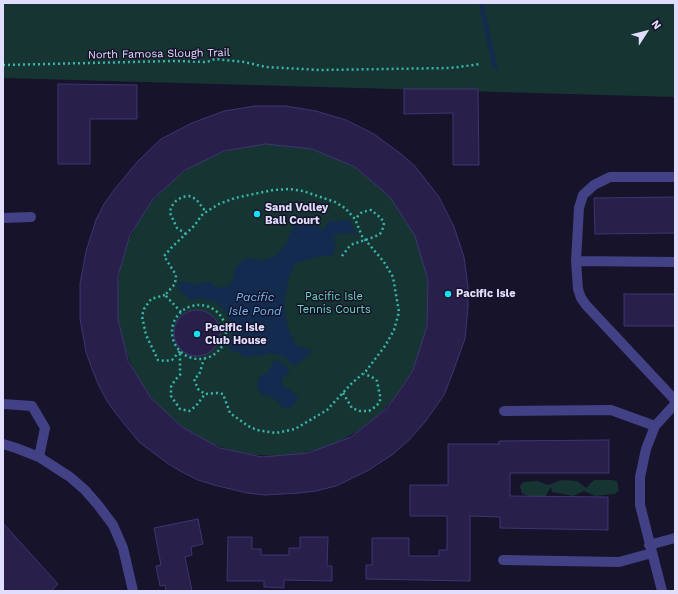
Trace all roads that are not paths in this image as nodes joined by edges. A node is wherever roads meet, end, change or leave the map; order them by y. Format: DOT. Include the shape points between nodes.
graph roads {
  1 [pos="675,177"];
  2 [pos="31,217"];
  3 [pos="3,218"];
  4 [pos="576,261"];
  5 [pos="675,262"];
  6 [pos="675,400"];
  7 [pos="3,404"];
  8 [pos="675,404"];
  9 [pos="504,411"];
  10 [pos="655,426"];
  11 [pos="3,444"];
  12 [pos="39,457"];
  13 [pos="675,538"];
  14 [pos="651,549"];
  15 [pos="503,560"];
  16 [pos="133,591"];
  17 [pos="662,591"];
  1 -- 4 [label="street" via="610,177 594,185 583,195 579,208"];
  2 -- 3 [label="street"];
  4 -- 5 [label="street"];
  4 -- 6 [label="street" via="581,298"];
  7 -- 12 [label="street" via="32,406 45,428"];
  8 -- 10 [label="street"];
  9 -- 10 [label="street" via="611,410"];
  10 -- 14 [label="street" via="646,449 640,477 640,506"];
  11 -- 12 [label="street"];
  12 -- 16 [label="street" via="85,490 113,525 123,548"];
  13 -- 14 [label="street"];
  14 -- 15 [label="street" via="619,562"];
  14 -- 17 [label="street"];
}
